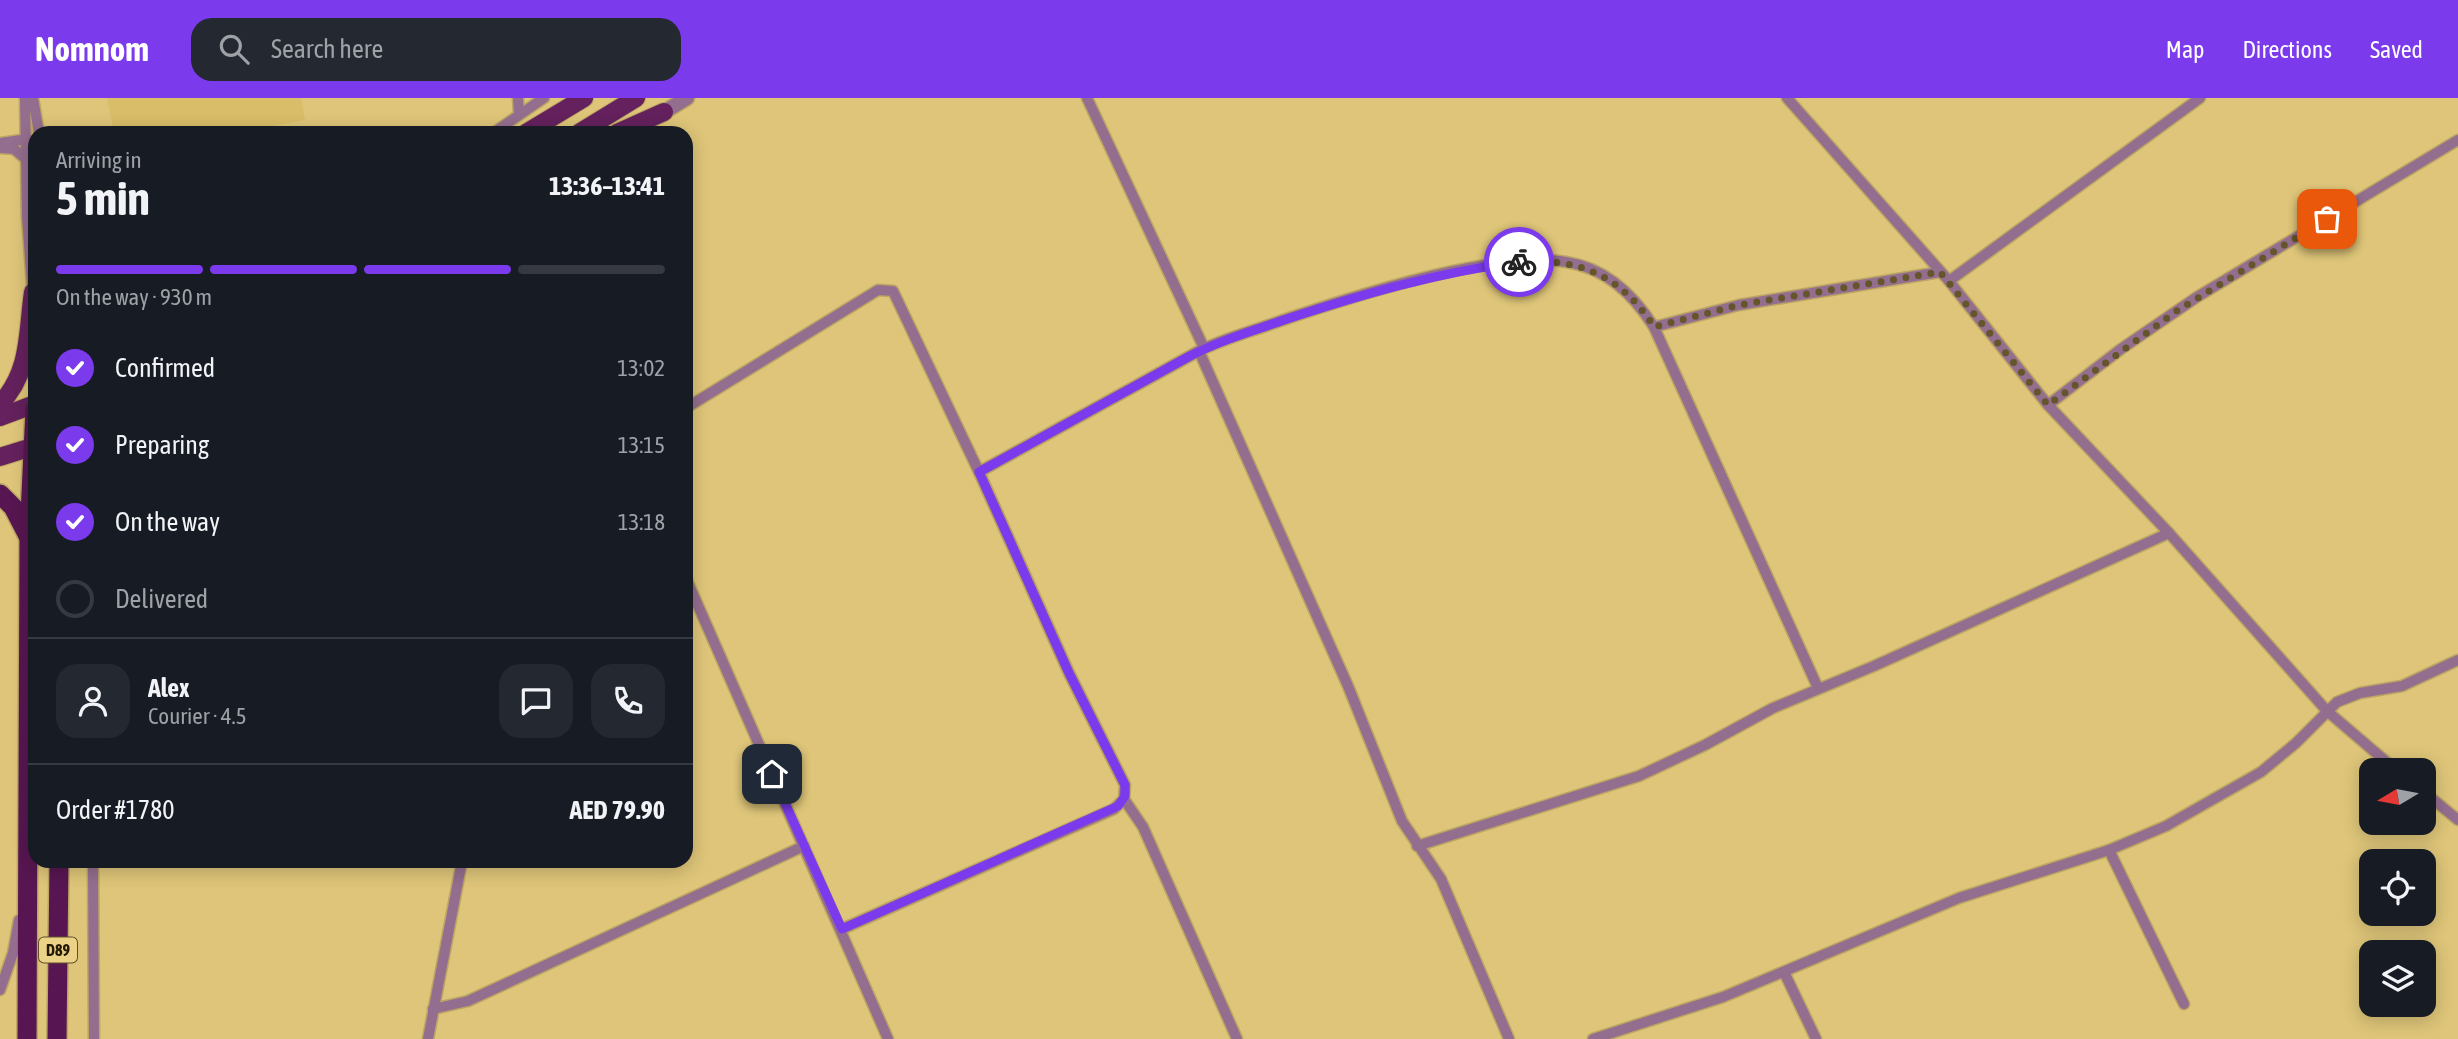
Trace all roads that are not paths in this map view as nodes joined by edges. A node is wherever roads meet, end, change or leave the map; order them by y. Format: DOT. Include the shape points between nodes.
graph roads {
  1 [pos="25,98"];
  2 [pos="33,98"];
  3 [pos="518,98"];
  4 [pos="544,98"];
  5 [pos="584,98"];
  6 [pos="636,98"];
  7 [pos="687,98"];
  8 [pos="1087,98"];
  9 [pos="1787,98"];
  10 [pos="2200,98"];
  11 [pos="664,112"];
  12 [pos="519,114"];
  13 [pos="37,126"];
  14 [pos="503,126"];
  15 [pos="538,126"];
  16 [pos="590,126"];
  17 [pos="633,126"];
  18 [pos="642,126"];
  19 [pos="28,139"];
  20 [pos="2458,139"];
  21 [pos="0,146"];
  22 [pos="28,161"];
  23 [pos="28,230"];
  24 [pos="1940,272"];
  25 [pos="1950,281"];
  26 [pos="1654,327"];
  27 [pos="28,335"];
  28 [pos="1202,350"];
  29 [pos="0,404"];
  30 [pos="693,404"];
  31 [pos="2048,405"];
  32 [pos="28,408"];
  33 [pos="0,417"];
  34 [pos="28,447"];
  35 [pos="0,457"];
  36 [pos="979,472"];
  37 [pos="0,494"];
  38 [pos="2169,533"];
  39 [pos="28,535"];
  40 [pos="693,594"];
  41 [pos="2458,660"];
  42 [pos="1818,688"];
  43 [pos="2328,710"];
  44 [pos="2382,758"];
  45 [pos="1124,799"];
  46 [pos="2436,802"];
  47 [pos="2458,820"];
  48 [pos="804,846"];
  49 [pos="1417,846"];
  50 [pos="2109,850"];
  51 [pos="28,868"];
  52 [pos="59,868"];
  53 [pos="93,868"];
  54 [pos="461,868"];
  55 [pos="28,883"];
  56 [pos="842,929"];
  57 [pos="1784,972"];
  58 [pos="0,990"];
  59 [pos="2184,1004"];
  60 [pos="433,1009"];
  61 [pos="27,1039"];
  62 [pos="57,1039"];
  63 [pos="94,1039"];
  64 [pos="428,1039"];
  65 [pos="888,1039"];
  66 [pos="1237,1039"];
  67 [pos="1509,1039"];
  68 [pos="1593,1039"];
  69 [pos="1816,1039"];
  1 -- 19 [label="street"];
  2 -- 13 [label="street"];
  3 -- 12 [label="street"];
  4 -- 12 [label="street"];
  5 -- 15 [label="main road"];
  6 -- 16 [label="main road"];
  7 -- 11 [label="street"];
  8 -- 28 [label="street"];
  9 -- 24 [label="street"];
  10 -- 25 [label="street"];
  11 -- 17 [label="main road"];
  11 -- 18 [label="street"];
  12 -- 14 [label="street"];
  19 -- 21 [label="street"];
  19 -- 22 [label="street"];
  20 -- 31 [label="street" via="2197,297"];
  21 -- 22 [label="street" via="15,149"];
  22 -- 23 [label="street"];
  24 -- 25 [label="street"];
  24 -- 26 [label="street" via="1739,305"];
  25 -- 31 [label="street"];
  26 -- 28 [label="street" via="1634,299 1609,278 1568,262 1546,260 1488,266 1413,282 1314,310"];
  26 -- 42 [label="street"];
  27 -- 29 [label="main road" via="25,361 13,389"];
  28 -- 36 [label="street"];
  28 -- 49 [label="street" via="1402,821"];
  30 -- 36 [label="street" via="878,290 888,289 897,295"];
  31 -- 38 [label="street"];
  32 -- 33 [label="main road"];
  34 -- 35 [label="main road"];
  36 -- 45 [label="street" via="1125,785"];
  37 -- 39 [label="highway"];
  38 -- 42 [label="street"];
  38 -- 43 [label="street"];
  40 -- 48 [label="street"];
  41 -- 43 [label="street" via="2402,686 2348,696"];
  42 -- 49 [label="street" via="1639,776"];
  43 -- 44 [label="street"];
  43 -- 50 [label="street" via="2279,758 2238,787"];
  45 -- 56 [label="street" via="1114,809"];
  45 -- 66 [label="street" via="1143,827"];
  46 -- 47 [label="street"];
  48 -- 56 [label="street"];
  48 -- 60 [label="street" via="468,1001"];
  49 -- 67 [label="street" via="1447,891"];
  50 -- 57 [label="street" via="1959,898"];
  50 -- 59 [label="street"];
  51 -- 55 [label="highway"];
  52 -- 62 [label="highway, D89"];
  53 -- 63 [label="street"];
  54 -- 60 [label="street"];
  55 -- 58 [label="street"];
  55 -- 61 [label="highway"];
  56 -- 65 [label="street"];
  57 -- 68 [label="street" via="1711,1002"];
  57 -- 69 [label="street"];
  60 -- 64 [label="street"];
}
